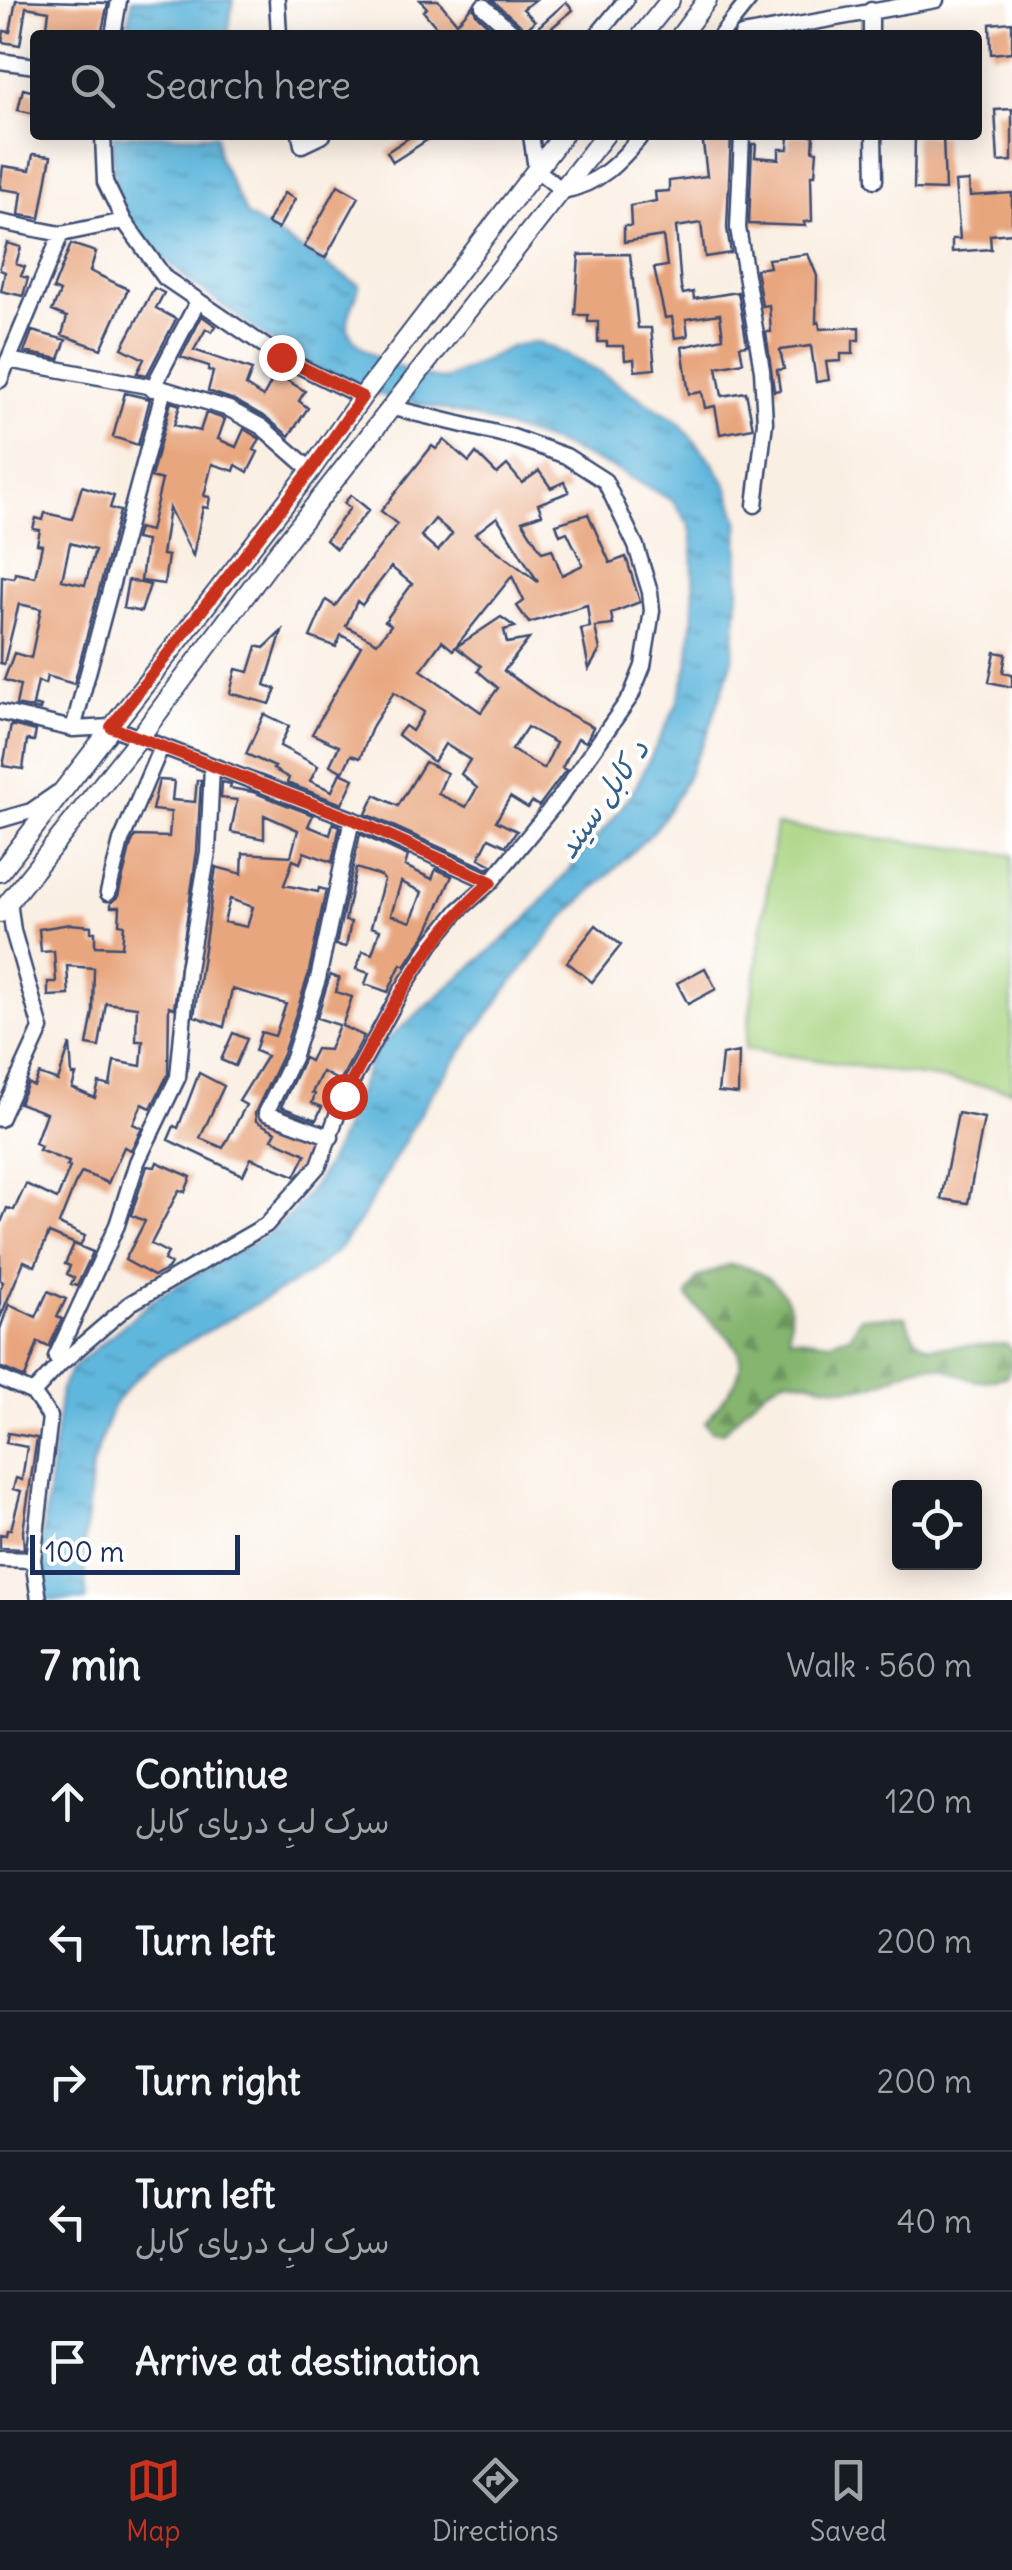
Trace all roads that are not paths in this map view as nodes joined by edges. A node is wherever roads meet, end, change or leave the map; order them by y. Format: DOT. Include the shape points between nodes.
graph roads {
  1 [pos="120,0"];
  2 [pos="276,0"];
  3 [pos="626,0"];
  4 [pos="670,0"];
  5 [pos="707,0"];
  6 [pos="749,0"];
  7 [pos="936,0"];
  8 [pos="482,6"];
  9 [pos="871,10"];
  10 [pos="115,30"];
  11 [pos="279,30"];
  12 [pos="510,30"];
  13 [pos="602,30"];
  14 [pos="646,30"];
  15 [pos="684,30"];
  16 [pos="725,30"];
  17 [pos="770,30"];
  18 [pos="872,30"];
  19 [pos="0,60"];
  20 [pos="30,65"];
  21 [pos="103,140"];
  22 [pos="532,140"];
  23 [pos="559,140"];
  24 [pos="601,140"];
  25 [pos="637,140"];
  26 [pos="742,140"];
  27 [pos="874,140"];
  28 [pos="536,169"];
  29 [pos="875,180"];
  30 [pos="563,191"];
  31 [pos="124,221"];
  32 [pos="0,222"];
  33 [pos="61,234"];
  34 [pos="198,302"];
  35 [pos="8,360"];
  36 [pos="0,380"];
  37 [pos="158,389"];
  38 [pos="364,395"];
  39 [pos="394,406"];
  40 [pos="311,470"];
  41 [pos="755,504"];
  42 [pos="0,712"];
  43 [pos="111,727"];
  44 [pos="73,729"];
  45 [pos="139,738"];
  46 [pos="162,748"];
  47 [pos="212,766"];
  48 [pos="66,787"];
  49 [pos="352,819"];
  50 [pos="0,820"];
  51 [pos="0,872"];
  52 [pos="491,882"];
  53 [pos="108,893"];
  54 [pos="5,907"];
  55 [pos="0,1119"];
  56 [pos="332,1137"];
  57 [pos="60,1364"];
  58 [pos="0,1378"];
  59 [pos="33,1394"];
  60 [pos="0,1559"];
  61 [pos="34,1560"];
  62 [pos="39,1600"];
  1 -- 10 [label="street"];
  2 -- 11 [label="street"];
  3 -- 13 [label="street"];
  4 -- 14 [label="main road"];
  5 -- 15 [label="main road"];
  6 -- 16 [label="street"];
  7 -- 9 [label="street"];
  8 -- 12 [label="street"];
  9 -- 17 [label="street"];
  9 -- 18 [label="street"];
  19 -- 20 [label="street"];
  21 -- 31 [label="street" via="105,182"];
  22 -- 28 [label="street"];
  23 -- 28 [label="main road"];
  24 -- 30 [label="main road"];
  25 -- 30 [label="street" via="603,178"];
  26 -- 41 [label="street" via="738,228 765,422"];
  27 -- 29 [label="street"];
  28 -- 30 [label="street"];
  28 -- 38 [label="main road"];
  30 -- 39 [label="main road"];
  31 -- 33 [label="street"];
  31 -- 34 [label="street" via="165,278"];
  32 -- 33 [label="street"];
  33 -- 35 [label="street"];
  34 -- 37 [label="street"];
  34 -- 38 [label="street" via="281,357"];
  35 -- 36 [label="street"];
  35 -- 37 [label="street"];
  37 -- 40 [label="street" via="229,409"];
  37 -- 44 [label="street"];
  38 -- 40 [label="main road"];
  39 -- 45 [label="main road"];
  39 -- 52 [label="street" via="513,436 566,456 604,481 650,592 649,639 630,696"];
  40 -- 43 [label="main road"];
  42 -- 44 [label="street"];
  43 -- 44 [label="street"];
  43 -- 45 [label="street"];
  43 -- 48 [label="main road"];
  45 -- 46 [label="street"];
  45 -- 54 [label="main road"];
  46 -- 47 [label="street"];
  46 -- 53 [label="street" via="121,842"];
  47 -- 49 [label="street"];
  47 -- 57 [label="street" via="208,852 178,1077 56,1357"];
  48 -- 50 [label="street" via="31,811"];
  48 -- 51 [label="main road"];
  49 -- 52 [label="street"];
  49 -- 56 [label="street" via="318,979 266,1113"];
  52 -- 56 [label="street" via="459,910 400,993 344,1096"];
  54 -- 55 [label="street" via="41,1028"];
  56 -- 57 [label="street" via="319,1166 266,1225 131,1303"];
  57 -- 59 [label="street"];
  58 -- 59 [label="street"];
  59 -- 61 [label="street" via="50,1417"];
  60 -- 61 [label="street"];
  61 -- 62 [label="street"];
}
